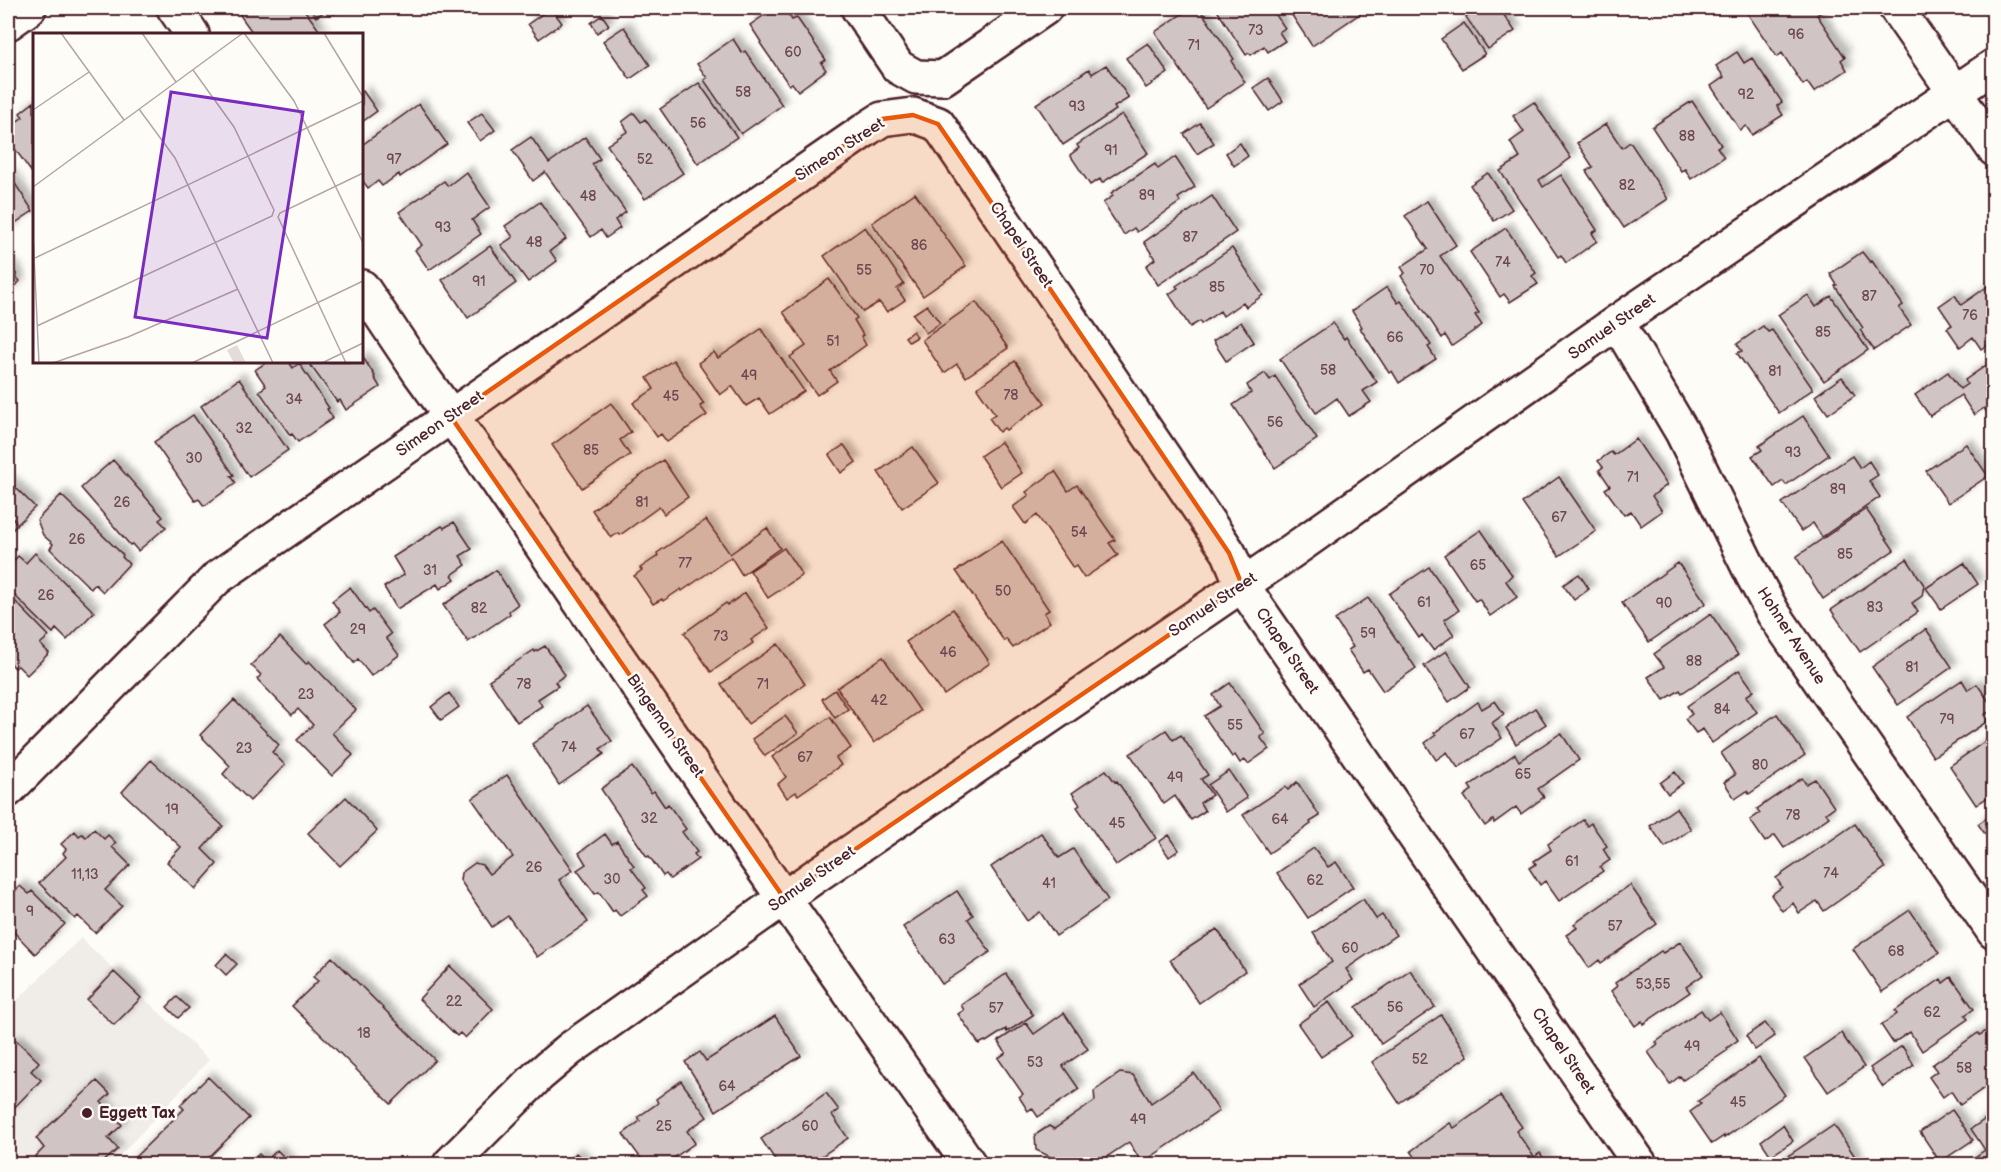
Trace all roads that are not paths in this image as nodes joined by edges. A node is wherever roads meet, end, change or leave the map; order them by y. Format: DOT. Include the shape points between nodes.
graph roads {
  1 [pos="29,8"];
  2 [pos="174,8"];
  3 [pos="858,8"];
  4 [pos="1045,8"];
  5 [pos="1896,8"];
  6 [pos="8,23"];
  7 [pos="191,33"];
  8 [pos="1994,66"];
  9 [pos="1955,92"];
  10 [pos="913,115"];
  11 [pos="1994,149"];
  12 [pos="363,288"];
  13 [pos="1617,322"];
  14 [pos="451,417"];
  15 [pos="1242,585"];
  16 [pos="8,790"];
  17 [pos="784,898"];
  18 [pos="1994,932"];
  19 [pos="450,1164"];
  20 [pos="969,1164"];
  21 [pos="1640,1164"];
  1 -- 6 [label="street"];
  2 -- 7 [label="street"];
  3 -- 4 [label="street" via="898,67 916,76 943,78"];
  5 -- 9 [label="street"];
  8 -- 9 [label="street, Samuel Street"];
  9 -- 11 [label="street"];
  9 -- 13 [label="street, Samuel Street"];
  10 -- 14 [label="street, Simeon Street" via="882,119"];
  10 -- 15 [label="street, Chapel Street" via="938,124 1229,553"];
  12 -- 14 [label="street, Bingeman Street"];
  13 -- 15 [label="street, Samuel Street"];
  13 -- 18 [label="street, Hohner Avenue" via="1682,432 1773,613"];
  14 -- 16 [label="street, Simeon Street" via="217,578"];
  14 -- 17 [label="street, Bingeman Street"];
  15 -- 17 [label="street, Samuel Street"];
  15 -- 21 [label="street, Chapel Street"];
  17 -- 19 [label="street, Samuel Street" via="570,1049"];
  17 -- 20 [label="street, Bingeman Street"];
}
